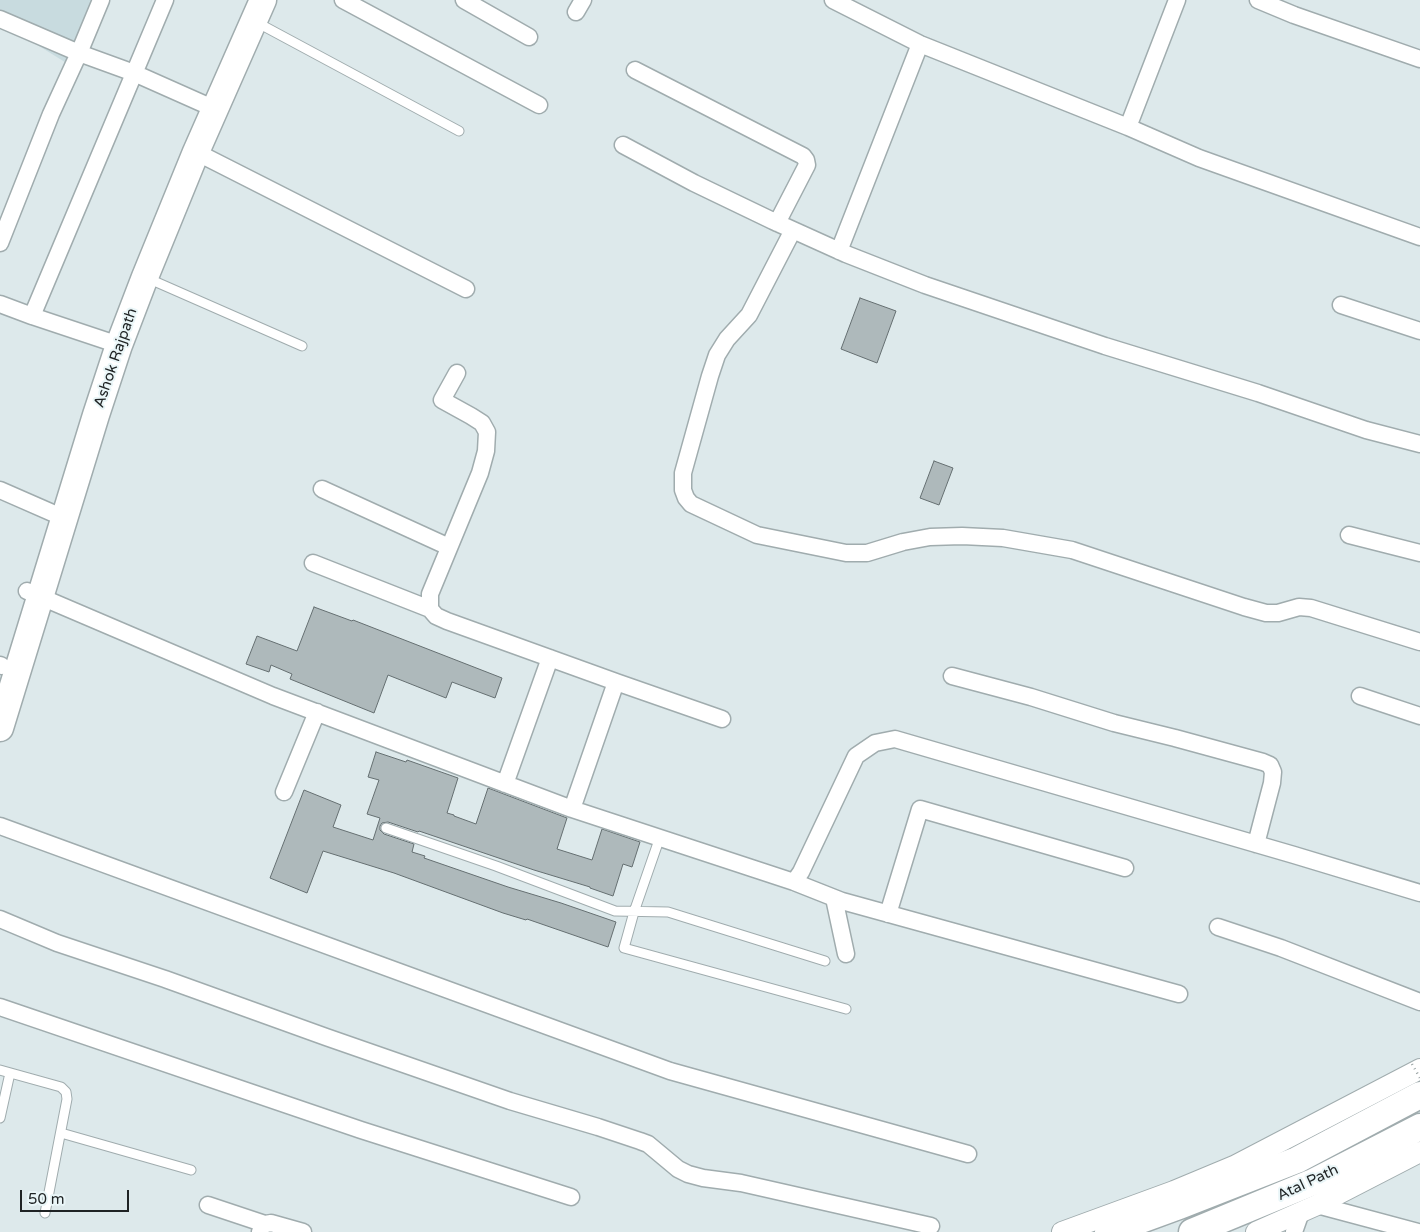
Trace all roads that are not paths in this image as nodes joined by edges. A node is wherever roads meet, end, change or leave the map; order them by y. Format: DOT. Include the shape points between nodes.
graph roads {
  1 [pos="101,0"];
  2 [pos="165,0"];
  3 [pos="343,0"];
  4 [pos="464,0"];
  5 [pos="834,0"];
  6 [pos="1177,0"];
  7 [pos="1258,0"];
  8 [pos="253,7"];
  9 [pos="0,19"];
  10 [pos="529,37"];
  11 [pos="920,44"];
  12 [pos="79,53"];
  13 [pos="1420,59"];
  14 [pos="635,70"];
  15 [pos="134,73"];
  16 [pos="207,105"];
  17 [pos="538,105"];
  18 [pos="1128,127"];
  19 [pos="458,131"];
  20 [pos="623,145"];
  21 [pos="196,152"];
  22 [pos="777,223"];
  23 [pos="793,230"];
  24 [pos="1420,237"];
  25 [pos="0,243"];
  26 [pos="839,251"];
  27 [pos="145,277"];
  28 [pos="466,289"];
  29 [pos="0,304"];
  30 [pos="1341,305"];
  31 [pos="32,316"];
  32 [pos="1420,332"];
  33 [pos="112,342"];
  34 [pos="302,346"];
  35 [pos="457,373"];
  36 [pos="1420,444"];
  37 [pos="322,489"];
  38 [pos="0,490"];
  39 [pos="58,515"];
  40 [pos="1349,535"];
  41 [pos="449,547"];
  42 [pos="1420,553"];
  43 [pos="313,562"];
  44 [pos="33,594"];
  45 [pos="430,609"];
  46 [pos="1420,642"];
  47 [pos="550,658"];
  48 [pos="1,668"];
  49 [pos="952,676"];
  50 [pos="616,682"];
  51 [pos="1360,696"];
  52 [pos="317,712"];
  53 [pos="1420,716"];
  54 [pos="722,720"];
  55 [pos="0,728"];
  56 [pos="505,784"];
  57 [pos="284,792"];
  58 [pos="572,809"];
  59 [pos="0,826"];
  60 [pos="386,828"];
  61 [pos="660,838"];
  62 [pos="1256,844"];
  63 [pos="1126,868"];
  64 [pos="794,882"];
  65 [pos="1420,893"];
  66 [pos="834,898"];
  67 [pos="634,912"];
  68 [pos="888,914"];
  69 [pos="0,919"];
  70 [pos="1218,927"];
  71 [pos="846,954"];
  72 [pos="825,961"];
  73 [pos="1179,994"];
  74 [pos="1420,1002"];
  75 [pos="0,1007"];
  76 [pos="846,1009"];
  77 [pos="1416,1067"];
  78 [pos="0,1070"];
  79 [pos="10,1073"];
  80 [pos="1420,1095"];
  81 [pos="0,1118"];
  82 [pos="1420,1127"];
  83 [pos="61,1133"];
  84 [pos="1420,1152"];
  85 [pos="968,1154"];
  86 [pos="191,1170"];
  87 [pos="1202,1189"];
  88 [pos="571,1197"];
  89 [pos="208,1205"];
  90 [pos="1309,1208"];
  91 [pos="45,1213"];
  92 [pos="931,1226"];
  93 [pos="263,1228"];
  94 [pos="296,1231"];
  95 [pos="1062,1232"];
  96 [pos="1108,1232"];
  97 [pos="1192,1232"];
  98 [pos="1256,1232"];
  99 [pos="1294,1232"];
  100 [pos="1418,1232"];
  1 -- 12 [label="street"];
  2 -- 15 [label="street"];
  3 -- 17 [label="street"];
  4 -- 10 [label="street"];
  5 -- 11 [label="street"];
  6 -- 18 [label="street"];
  7 -- 13 [label="street"];
  8 -- 16 [label="main road, Ashok Rajpath"];
  8 -- 19 [label="lane"];
  9 -- 12 [label="street"];
  11 -- 18 [label="street"];
  11 -- 26 [label="street"];
  12 -- 15 [label="street"];
  12 -- 25 [label="street"];
  14 -- 22 [label="street" via="803,156 806,165"];
  15 -- 16 [label="street"];
  15 -- 31 [label="street"];
  16 -- 21 [label="main road, Ashok Rajpath"];
  16 -- 33 [label="main road, Ashok Rajpath"];
  18 -- 24 [label="street" via="1199,158"];
  20 -- 22 [label="street"];
  21 -- 27 [label="main road, Ashok Rajpath"];
  21 -- 28 [label="street"];
  22 -- 23 [label="street"];
  23 -- 26 [label="street"];
  23 -- 46 [label="street" via="749,315 717,355 683,473 683,490 691,504 757,535 846,553 867,553 930,537 962,536 1003,538 1072,550 1266,613 1311,608"];
  26 -- 36 [label="street" via="1105,346 1366,430"];
  27 -- 33 [label="main road, Ashok Rajpath"];
  27 -- 34 [label="lane"];
  29 -- 31 [label="street"];
  30 -- 32 [label="street"];
  31 -- 33 [label="street"];
  33 -- 39 [label="main road, Ashok Rajpath" via="96,414"];
  35 -- 41 [label="street" via="442,400 482,423 487,432 480,473"];
  37 -- 41 [label="street"];
  38 -- 39 [label="street"];
  39 -- 44 [label="main road, Ashok Rajpath"];
  40 -- 42 [label="street"];
  41 -- 45 [label="street" via="430,594"];
  43 -- 45 [label="street"];
  44 -- 48 [label="main road, Ashok Rajpath"];
  44 -- 52 [label="street"];
  44 -- 55 [label="main road, Ashok Rajpath"];
  45 -- 47 [label="street" via="448,621"];
  47 -- 50 [label="street"];
  47 -- 56 [label="street"];
  49 -- 62 [label="street" via="1270,765 1272,783"];
  50 -- 54 [label="street"];
  50 -- 58 [label="street"];
  51 -- 53 [label="street"];
  52 -- 56 [label="street"];
  52 -- 57 [label="street"];
  56 -- 58 [label="street"];
  58 -- 61 [label="street"];
  59 -- 85 [label="street" via="670,1071"];
  60 -- 67 [label="lane" via="615,911"];
  61 -- 64 [label="street"];
  61 -- 67 [label="lane"];
  62 -- 64 [label="street" via="894,739 874,743 856,756"];
  62 -- 65 [label="street"];
  63 -- 68 [label="street" via="920,809"];
  64 -- 66 [label="street"];
  66 -- 68 [label="street"];
  66 -- 71 [label="street"];
  67 -- 72 [label="lane" via="668,912"];
  67 -- 76 [label="lane" via="624,948"];
  68 -- 73 [label="street"];
  69 -- 92 [label="street" via="57,943 510,1101 640,1141 688,1174"];
  70 -- 74 [label="street"];
  75 -- 88 [label="street" via="361,1130"];
  77 -- 87 [label="street" via="1234,1166"];
  78 -- 79 [label="lane"];
  79 -- 81 [label="lane"];
  79 -- 83 [label="lane" via="61,1087 66,1092"];
  80 -- 87 [label="main road" via="1297,1160"];
  82 -- 97 [label="main road, Atal Path" via="1313,1182"];
  83 -- 86 [label="lane"];
  83 -- 91 [label="lane"];
  84 -- 90 [label="street"];
  87 -- 95 [label="street"];
  87 -- 96 [label="main road" via="1179,1206"];
  89 -- 93 [label="street"];
  90 -- 98 [label="street"];
  90 -- 99 [label="street"];
  90 -- 100 [label="street"];
  93 -- 94 [label="street" via="271,1223"];
}
